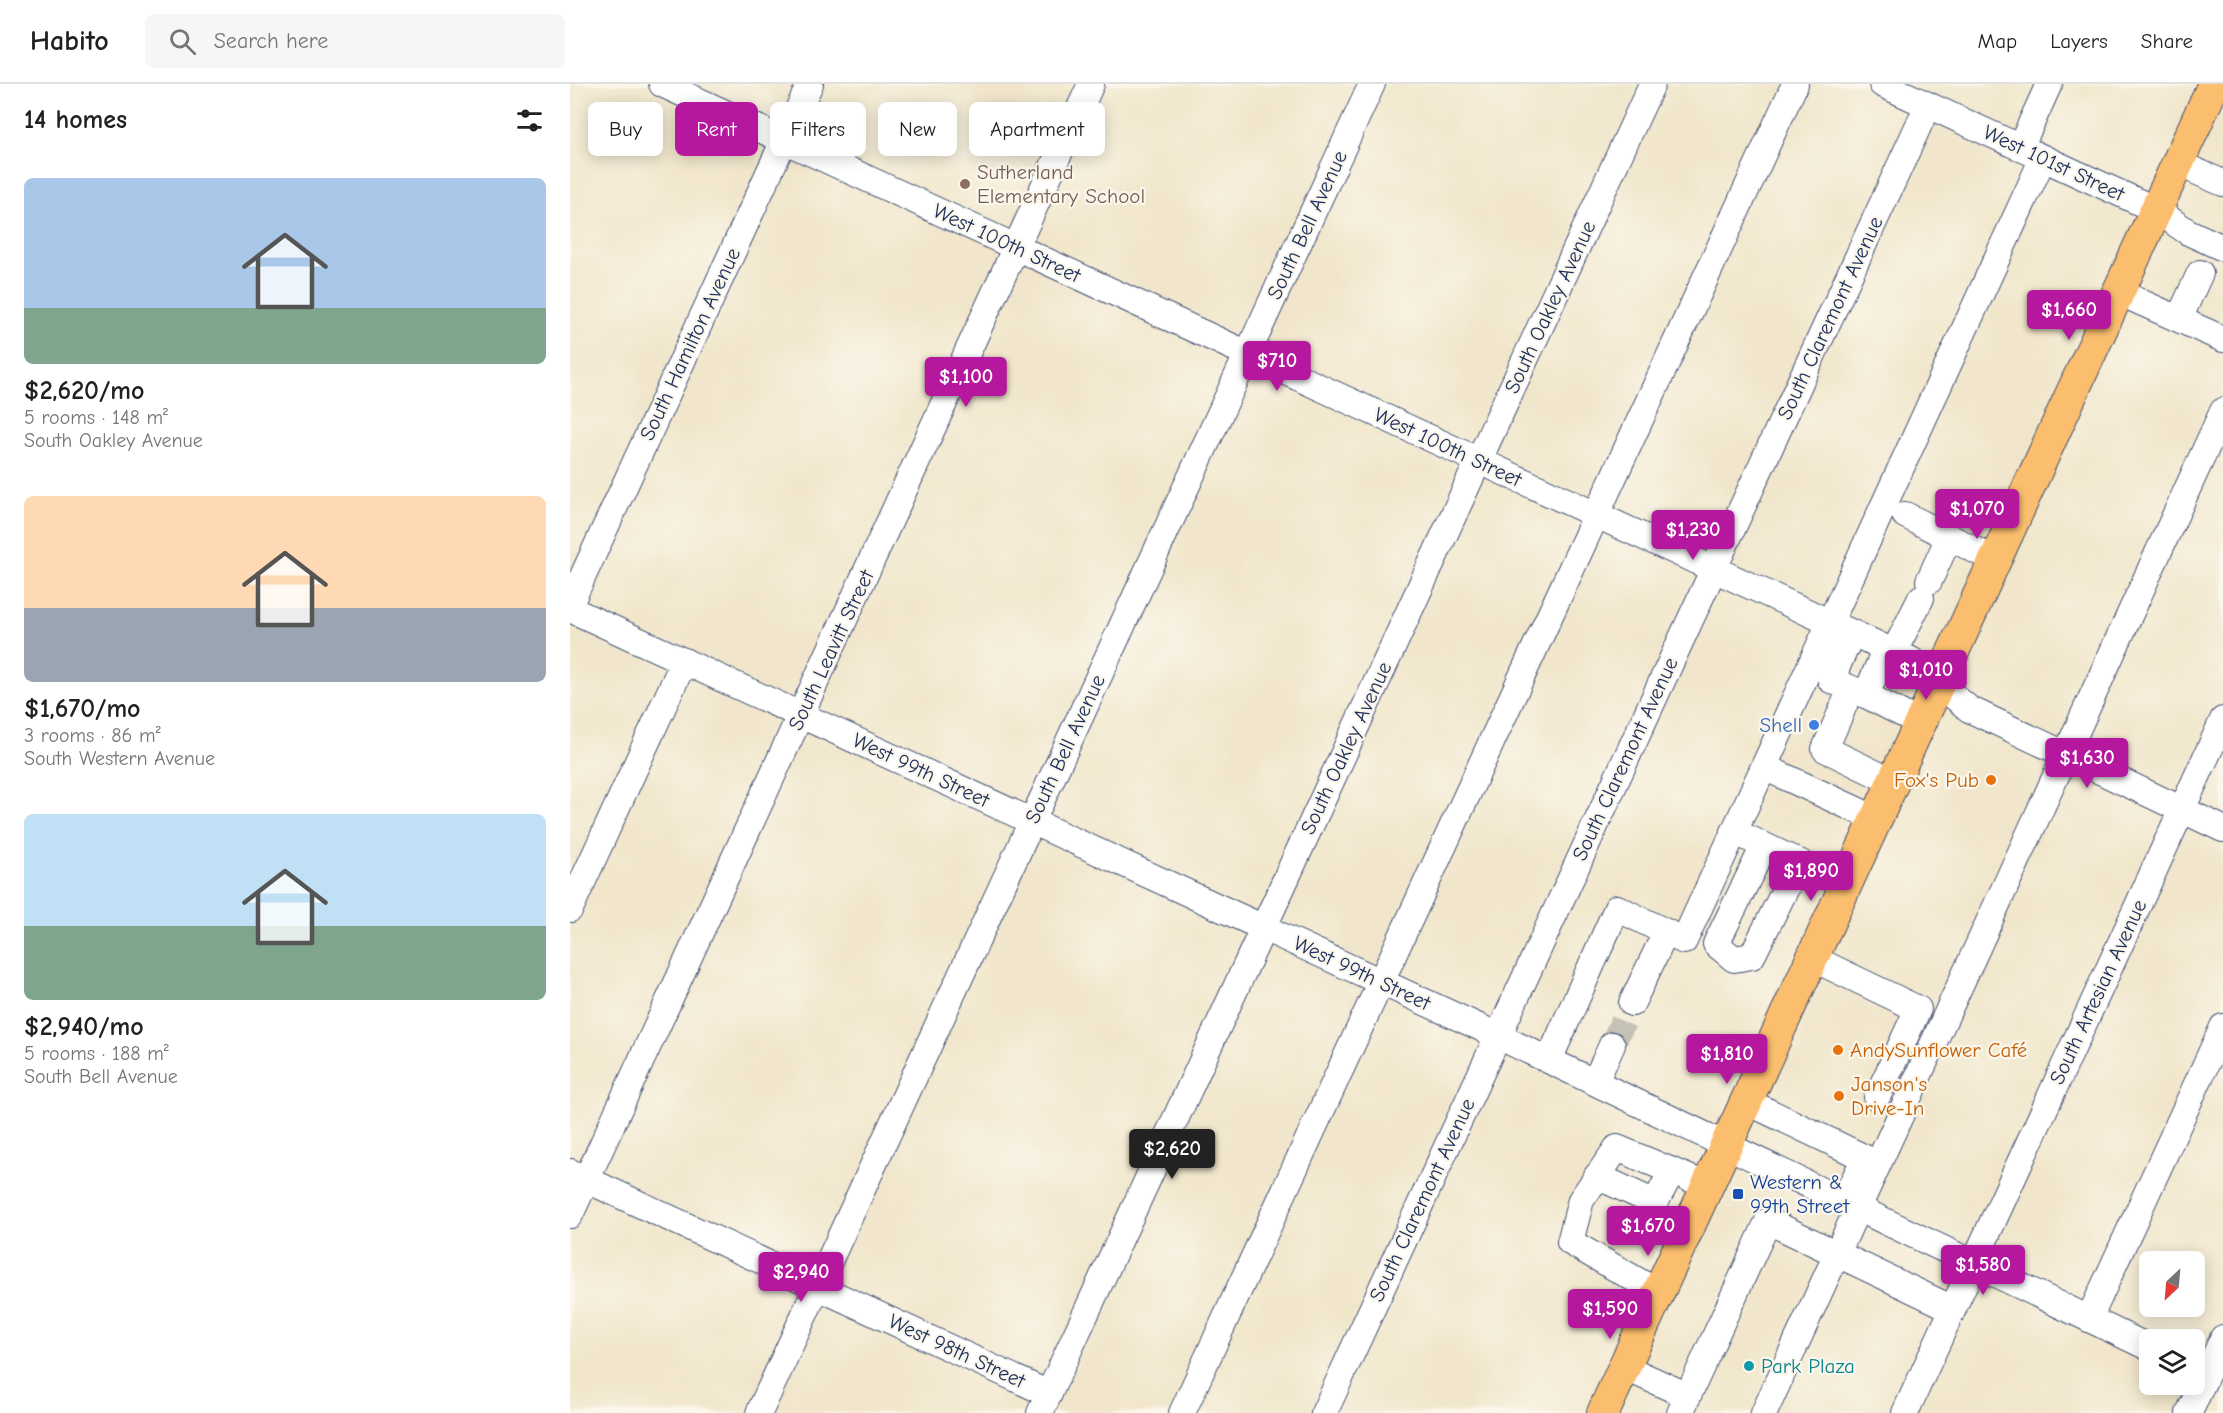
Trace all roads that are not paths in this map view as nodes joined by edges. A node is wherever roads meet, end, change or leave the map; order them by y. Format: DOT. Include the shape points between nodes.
graph roads {
  1 [pos="662,84"];
  2 [pos="810,84"];
  3 [pos="1091,84"];
  4 [pos="1372,84"];
  5 [pos="1652,84"];
  6 [pos="1795,84"];
  7 [pos="1882,84"];
  8 [pos="2049,84"];
  9 [pos="2214,84"];
  10 [pos="802,102"];
  11 [pos="1928,105"];
  12 [pos="770,134"];
  13 [pos="2031,153"];
  14 [pos="777,156"];
  15 [pos="819,156"];
  16 [pos="2177,163"];
  17 [pos="2223,183"];
  18 [pos="2156,210"];
  19 [pos="2221,240"];
  20 [pos="1016,247"];
  21 [pos="2200,273"];
  22 [pos="2118,292"];
  23 [pos="2179,320"];
  24 [pos="2223,339"];
  25 [pos="1247,354"];
  26 [pos="2223,411"];
  27 [pos="1479,461"];
  28 [pos="1596,515"];
  29 [pos="1905,515"];
  30 [pos="1949,537"];
  31 [pos="1995,560"];
  32 [pos="1713,569"];
  33 [pos="570,604"];
  34 [pos="570,609"];
  35 [pos="1841,628"];
  36 [pos="1890,650"];
  37 [pos="684,661"];
  38 [pos="1939,683"];
  39 [pos="1859,692"];
  40 [pos="801,714"];
  41 [pos="2223,720"];
  42 [pos="1920,723"];
  43 [pos="2065,754"];
  44 [pos="1764,767"];
  45 [pos="1893,782"];
  46 [pos="2182,809"];
  47 [pos="1876,819"];
  48 [pos="1032,821"];
  49 [pos="2223,829"];
  50 [pos="1734,832"];
  51 [pos="1764,846"];
  52 [pos="1799,862"];
  53 [pos="1846,885"];
  54 [pos="570,909"];
  55 [pos="1264,928"];
  56 [pos="1666,932"];
  57 [pos="1812,958"];
  58 [pos="1380,982"];
  59 [pos="1632,1003"];
  60 [pos="2223,1027"];
  61 [pos="1497,1036"];
  62 [pos="1612,1045"];
  63 [pos="1549,1060"];
  64 [pos="1595,1082"];
  65 [pos="1877,1097"];
  66 [pos="1746,1101"];
  67 [pos="1726,1145"];
  68 [pos="1672,1171"];
  69 [pos="578,1176"];
  70 [pos="1597,1176"];
  71 [pos="1708,1186"];
  72 [pos="1851,1205"];
  73 [pos="570,1215"];
  74 [pos="1837,1253"];
  75 [pos="1973,1264"];
  76 [pos="817,1287"];
  77 [pos="1659,1293"];
  78 [pos="1953,1309"];
  79 [pos="2089,1319"];
  80 [pos="2223,1338"];
  81 [pos="2139,1343"];
  82 [pos="1624,1367"];
  83 [pos="2208,1376"];
  84 [pos="1045,1403"];
  85 [pos="1684,1405"];
  86 [pos="759,1413"];
  87 [pos="1182,1413"];
  88 [pos="1324,1413"];
  89 [pos="1603,1413"];
  90 [pos="1764,1413"];
  91 [pos="1905,1413"];
  92 [pos="2189,1413"];
  1 -- 12 [label="street, West 100th Street"];
  2 -- 10 [label="street, South Hamilton Avenue"];
  3 -- 20 [label="street, South Leavitt Street"];
  4 -- 25 [label="street, South Bell Avenue"];
  5 -- 27 [label="street, South Oakley Avenue"];
  6 -- 28 [label="street"];
  7 -- 11 [label="street, West 101st Street"];
  8 -- 13 [label="street"];
  9 -- 16 [label="main road"];
  11 -- 13 [label="street, West 101st Street"];
  11 -- 32 [label="street, South Claremont Avenue"];
  13 -- 18 [label="street, West 101st Street"];
  13 -- 35 [label="street"];
  14 -- 33 [label="street, South Hamilton Avenue"];
  15 -- 20 [label="street, West 100th Street"];
  16 -- 17 [label="street"];
  16 -- 18 [label="main road"];
  18 -- 19 [label="street, West 101st Street" via="2188,232"];
  18 -- 22 [label="main road"];
  20 -- 25 [label="street, West 100th Street"];
  20 -- 40 [label="street, South Leavitt Street"];
  21 -- 23 [label="street"];
  22 -- 23 [label="street"];
  22 -- 31 [label="main road"];
  23 -- 24 [label="street"];
  25 -- 27 [label="street, West 100th Street"];
  25 -- 48 [label="street, South Bell Avenue"];
  26 -- 43 [label="street"];
  27 -- 28 [label="street, West 100th Street"];
  27 -- 55 [label="street, South Oakley Avenue"];
  28 -- 32 [label="street, West 100th Street"];
  28 -- 58 [label="street"];
  29 -- 30 [label="street"];
  30 -- 31 [label="street"];
  30 -- 36 [label="street"];
  31 -- 38 [label="main road"];
  32 -- 35 [label="street, West 100th Street"];
  32 -- 61 [label="street, South Claremont Avenue"];
  34 -- 37 [label="street, West 99th Street"];
  35 -- 36 [label="street, West 100th Street"];
  35 -- 39 [label="street" via="1831,680"];
  35 -- 44 [label="street"];
  36 -- 38 [label="street, West 100th Street" via="1911,660"];
  36 -- 39 [label="street"];
  37 -- 40 [label="street, West 99th Street"];
  37 -- 54 [label="street"];
  38 -- 42 [label="main road"];
  38 -- 43 [label="street, West 100th Street" via="1969,709"];
  39 -- 42 [label="street"];
  39 -- 45 [label="street" via="1825,749"];
  40 -- 48 [label="street, West 99th Street"];
  40 -- 69 [label="street, South Leavitt Street"];
  41 -- 46 [label="street, South Artesian Avenue"];
  42 -- 45 [label="main road"];
  43 -- 46 [label="street, West 100th Street"];
  43 -- 72 [label="street"];
  44 -- 47 [label="street"];
  44 -- 50 [label="street"];
  45 -- 47 [label="main road"];
  46 -- 49 [label="street, West 100th Street"];
  46 -- 75 [label="street, South Artesian Avenue"];
  47 -- 53 [label="main road"];
  48 -- 55 [label="street, West 99th Street"];
  48 -- 76 [label="street, South Bell Avenue"];
  50 -- 51 [label="street"];
  50 -- 56 [label="street" via="1684,941"];
  51 -- 52 [label="street"];
  51 -- 52 [label="street" via="1716,944 1734,959 1752,956"];
  52 -- 53 [label="street"];
  53 -- 57 [label="main road"];
  55 -- 58 [label="street, West 99th Street"];
  55 -- 84 [label="street, South Oakley Avenue"];
  56 -- 59 [label="street"];
  56 -- 63 [label="street" via="1617,908"];
  57 -- 65 [label="street" via="1918,1010"];
  57 -- 66 [label="main road"];
  58 -- 61 [label="street, West 99th Street"];
  58 -- 87 [label="street"];
  60 -- 79 [label="street"];
  61 -- 63 [label="street, West 99th Street"];
  61 -- 88 [label="street, South Claremont Avenue"];
  62 -- 64 [label="street"];
  63 -- 64 [label="street, West 99th Street"];
  64 -- 67 [label="street, West 99th Street"];
  66 -- 67 [label="main road"];
  66 -- 72 [label="street" via="1865,1158"];
  67 -- 71 [label="main road"];
  67 -- 72 [label="street, West 99th Street"];
  68 -- 70 [label="street" via="1617,1148"];
  68 -- 70 [label="street" via="1655,1203"];
  68 -- 71 [label="street"];
  69 -- 73 [label="street, South Leavitt Street"];
  69 -- 76 [label="street, West 98th Street"];
  70 -- 77 [label="street" via="1581,1200 1570,1242"];
  71 -- 77 [label="main road"];
  72 -- 74 [label="street"];
  72 -- 75 [label="street, West 99th Street"];
  74 -- 78 [label="street"];
  74 -- 85 [label="street" via="1768,1221"];
  74 -- 90 [label="street"];
  75 -- 78 [label="street, South Artesian Avenue"];
  75 -- 79 [label="street, West 99th Street"];
  76 -- 84 [label="street, West 98th Street"];
  76 -- 86 [label="street, South Bell Avenue"];
  77 -- 82 [label="main road"];
  78 -- 91 [label="street, South Artesian Avenue"];
  79 -- 81 [label="street, West 99th Street"];
  80 -- 83 [label="street"];
  82 -- 85 [label="street"];
  82 -- 89 [label="main road"];
  83 -- 92 [label="street"];
}
